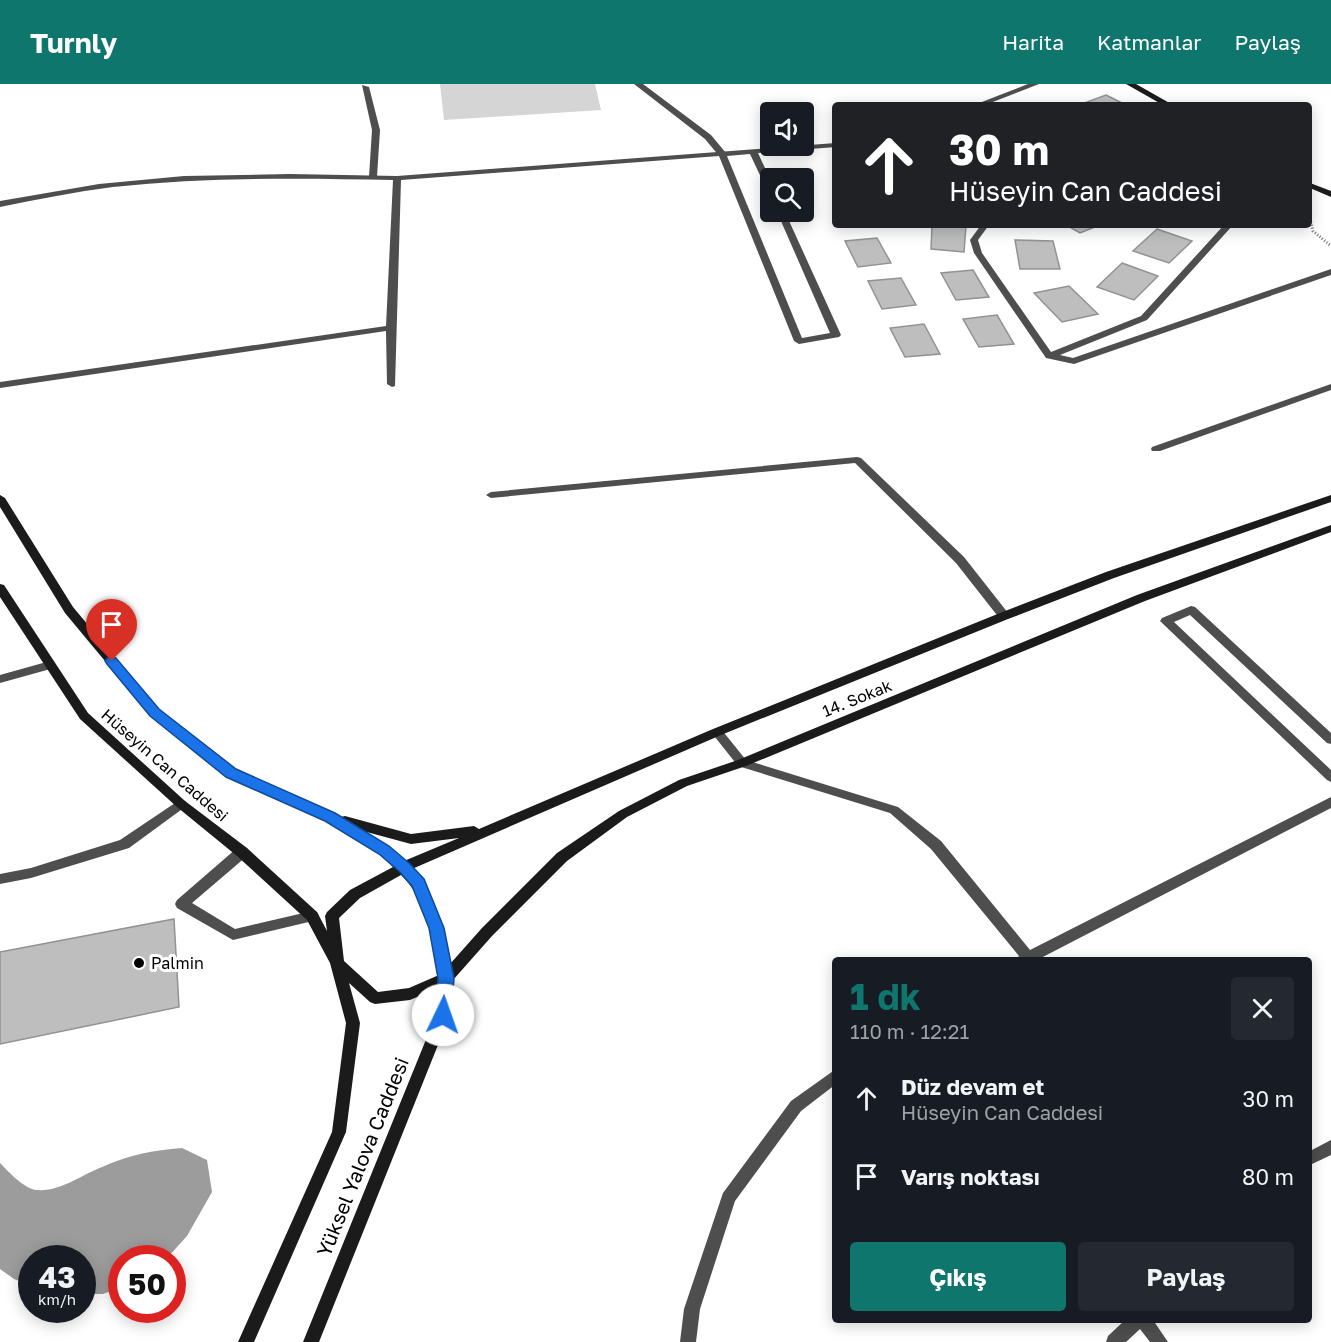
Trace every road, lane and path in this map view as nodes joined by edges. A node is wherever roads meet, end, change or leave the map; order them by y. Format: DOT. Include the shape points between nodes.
graph roads {
  1 [pos="638,84"];
  2 [pos="1035,84"];
  3 [pos="1130,84"];
  4 [pos="364,87"];
  5 [pos="986,102"];
  6 [pos="1163,102"];
  7 [pos="832,145"];
  8 [pos="754,153"];
  9 [pos="723,155"];
  10 [pos="761,168"];
  11 [pos="373,177"];
  12 [pos="397,178"];
  13 [pos="1312,186"];
  14 [pos="1331,194"];
  15 [pos="0,204"];
  16 [pos="785,222"];
  17 [pos="1312,227"];
  18 [pos="983,228"];
  19 [pos="1226,228"];
  20 [pos="1331,246"];
  21 [pos="1331,272"];
  22 [pos="391,328"];
  23 [pos="1049,356"];
  24 [pos="392,384"];
  25 [pos="0,385"];
  26 [pos="1331,387"];
  27 [pos="1156,449"];
  28 [pos="491,495"];
  29 [pos="0,498"];
  30 [pos="1331,498"];
  31 [pos="1331,528"];
  32 [pos="0,588"];
  33 [pos="1004,616"];
  34 [pos="50,665"];
  35 [pos="0,679"];
  36 [pos="717,732"];
  37 [pos="1331,740"];
  38 [pos="742,763"];
  39 [pos="1331,777"];
  40 [pos="1331,802"];
  41 [pos="181,804"];
  42 [pos="330,817"];
  43 [pos="487,830"];
  44 [pos="242,852"];
  45 [pos="404,867"];
  46 [pos="0,879"];
  47 [pos="418,883"];
  48 [pos="312,916"];
  49 [pos="1025,957"];
  50 [pos="1031,957"];
  51 [pos="337,963"];
  52 [pos="446,978"];
  53 [pos="832,1079"];
  54 [pos="1331,1147"];
  55 [pos="1312,1157"];
  56 [pos="1134,1323"];
  57 [pos="1145,1323"];
  58 [pos="246,1342"];
  59 [pos="311,1342"];
  60 [pos="688,1342"];
  61 [pos="1114,1342"];
  62 [pos="1160,1342"];
  1 -- 9 [label="street" via="708,137"];
  2 -- 5 [label="street"];
  3 -- 6 [label="street"];
  4 -- 11 [label="street" via="376,130"];
  7 -- 8 [label="street"];
  8 -- 9 [label="street"];
  8 -- 10 [label="street"];
  9 -- 12 [label="street"];
  9 -- 16 [label="street" via="799,341 836,335"];
  11 -- 12 [label="street"];
  11 -- 15 [label="street" via="226,176 113,185"];
  12 -- 22 [label="street"];
  13 -- 14 [label="street"];
  17 -- 20 [label="path"];
  18 -- 23 [label="street" via="974,240 978,253"];
  19 -- 23 [label="street" via="1144,318"];
  21 -- 23 [label="street" via="1074,361"];
  22 -- 24 [label="street"];
  22 -- 25 [label="street"];
  26 -- 27 [label="street"];
  28 -- 33 [label="street" via="857,460 960,560"];
  29 -- 42 [label="street, Hüseyin Can Caddesi" via="69,610 154,712 231,773"];
  30 -- 33 [label="street, 14. Sokak"];
  31 -- 38 [label="street, 14. Sokak" via="1141,598"];
  32 -- 34 [label="street, Hüseyin Can Caddesi"];
  33 -- 36 [label="street, 14. Sokak"];
  34 -- 35 [label="street"];
  34 -- 41 [label="street, Hüseyin Can Caddesi" via="84,716"];
  36 -- 38 [label="street"];
  36 -- 43 [label="street, 14. Sokak"];
  37 -- 39 [label="street" via="1191,610 1166,621"];
  38 -- 49 [label="street" via="894,810 936,845"];
  38 -- 52 [label="street, 14. Sokak" via="683,783 623,814 562,857"];
  40 -- 50 [label="street"];
  41 -- 44 [label="street, Hüseyin Can Caddesi"];
  41 -- 46 [label="street" via="124,844"];
  42 -- 43 [label="street" via="411,839"];
  42 -- 45 [label="street, Hüseyin Can Caddesi"];
  43 -- 45 [label="street, 14. Sokak"];
  44 -- 48 [label="street, Hüseyin Can Caddesi"];
  44 -- 48 [label="street" via="182,904 233,935"];
  45 -- 47 [label="street, Hüseyin Can Caddesi"];
  45 -- 51 [label="street" via="355,894 332,916"];
  47 -- 52 [label="street, Yüksel Yalova Caddesi" via="437,928"];
  48 -- 51 [label="street, Yüksel Yalova Caddesi"];
  51 -- 52 [label="street" via="375,998 410,994"];
  51 -- 58 [label="street, Yüksel Yalova Caddesi" via="352,1023 339,1132"];
  52 -- 59 [label="street, Yüksel Yalova Caddesi" via="443,1015"];
  53 -- 60 [label="street" via="796,1106 728,1198 692,1309"];
  54 -- 55 [label="street"];
  56 -- 61 [label="street"];
  57 -- 62 [label="street"];
}
